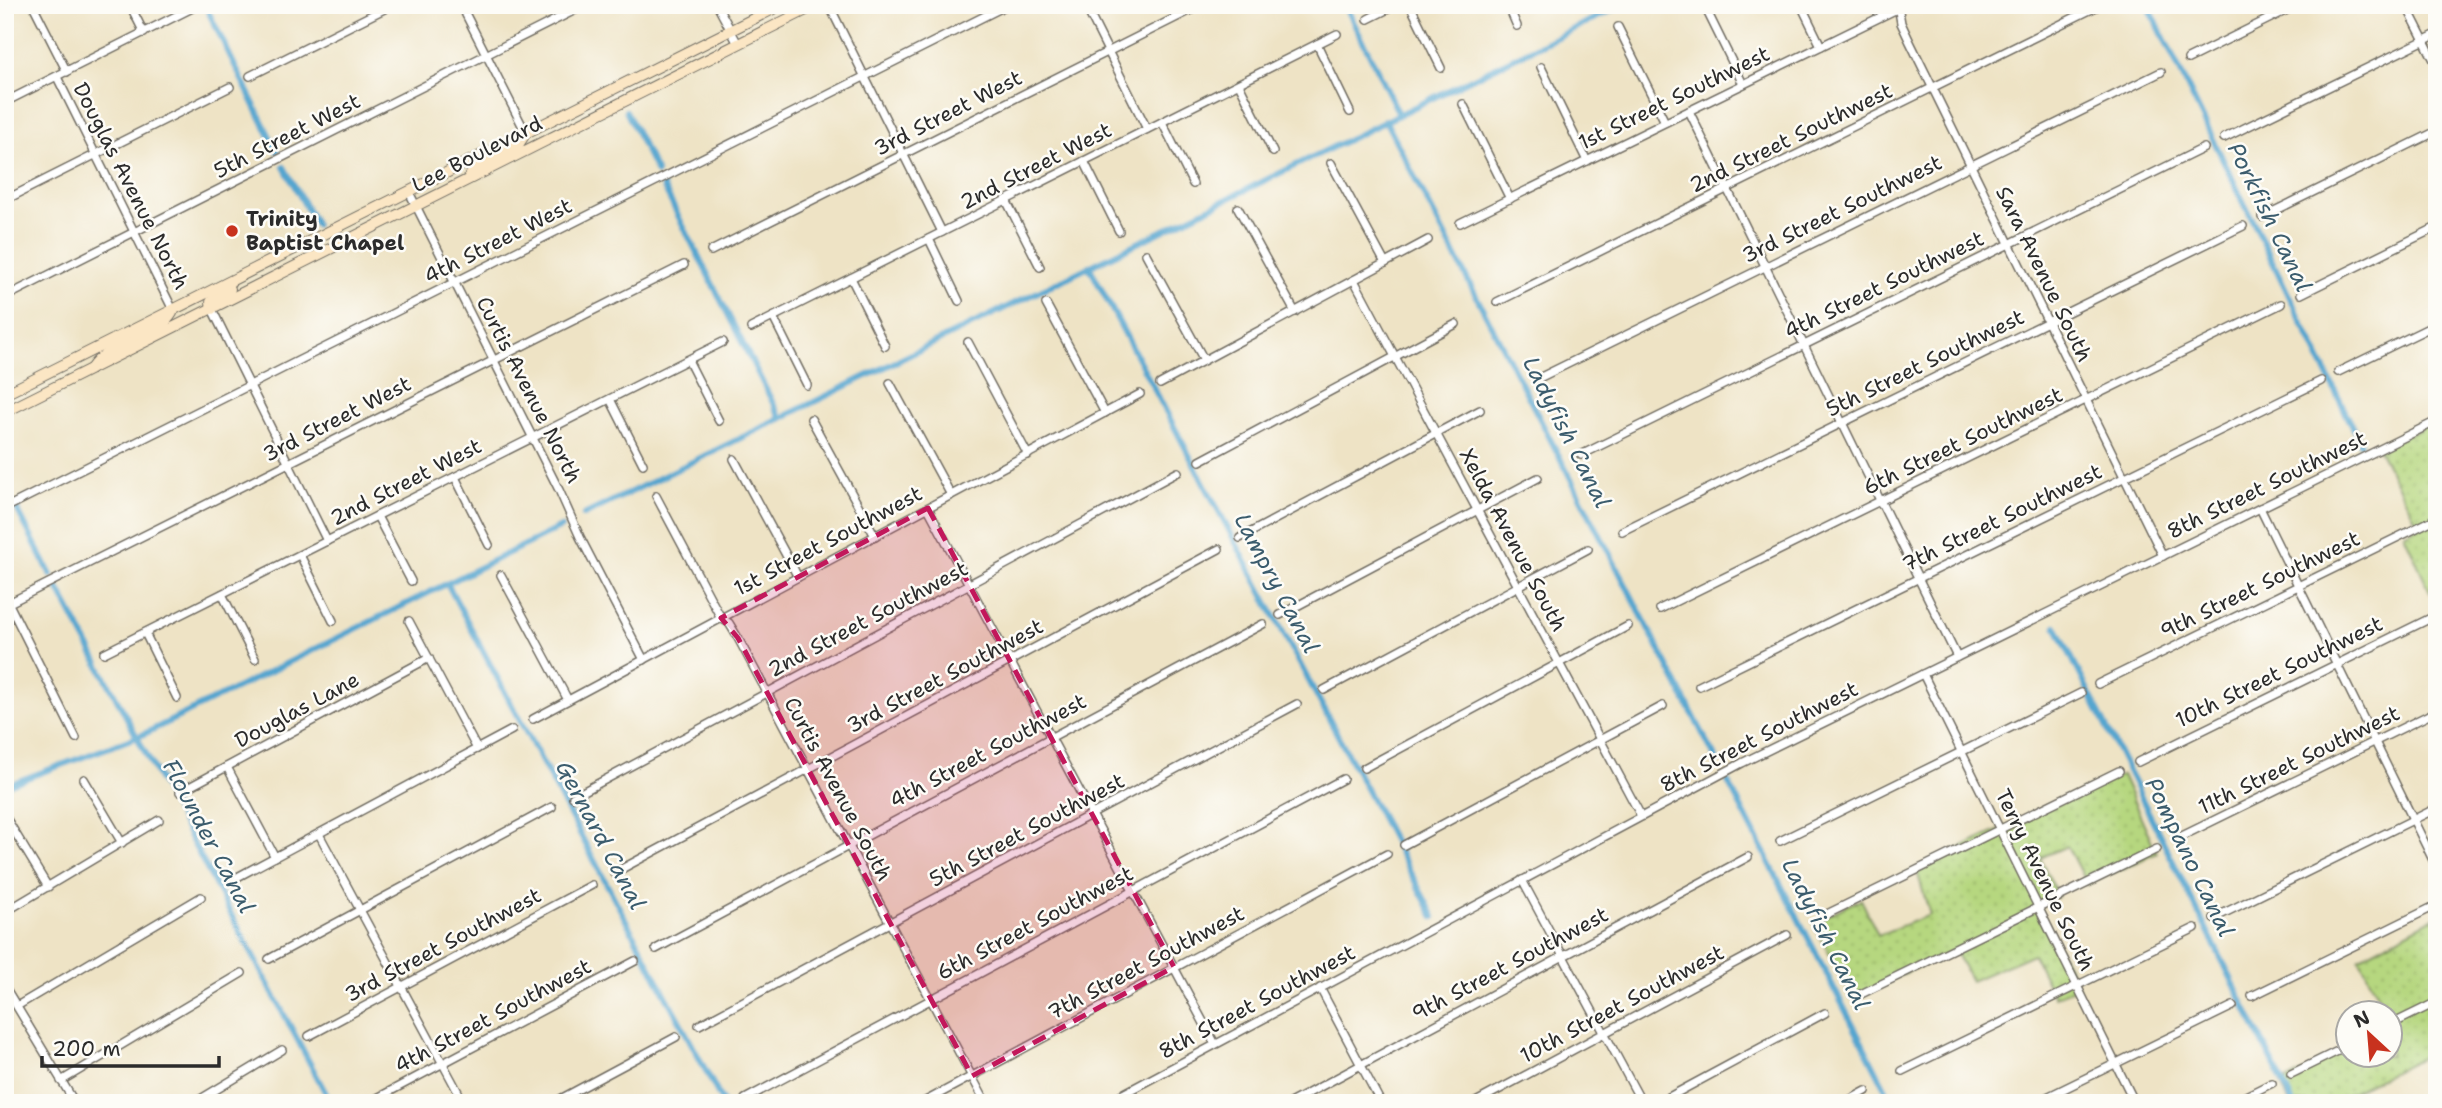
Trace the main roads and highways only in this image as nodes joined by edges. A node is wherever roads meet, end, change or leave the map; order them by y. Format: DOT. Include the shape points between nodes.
graph roads {
  1 [pos="781,5"];
  2 [pos="816,5"];
  3 [pos="526,133"];
  4 [pos="467,180"];
  5 [pos="292,251"];
  6 [pos="212,309"];
  7 [pos="173,310"];
  8 [pos="91,369"];
  9 [pos="5,394"];
  10 [pos="5,412"];
  1 -- 3 [label="main road, Lee Boulevard"];
  2 -- 4 [label="main road, Lee Boulevard"];
  3 -- 4 [label="main road" via="518,145 478,165"];
  3 -- 5 [label="main road, Lee Boulevard"];
  4 -- 6 [label="main road, Lee Boulevard"];
  5 -- 6 [label="main road" via="285,261 215,296"];
  5 -- 7 [label="main road, Lee Boulevard"];
  6 -- 8 [label="main road, Lee Boulevard"];
  7 -- 8 [label="main road" via="164,323 99,357"];
  7 -- 9 [label="main road, Lee Boulevard"];
  8 -- 10 [label="main road, Lee Boulevard"];
}
